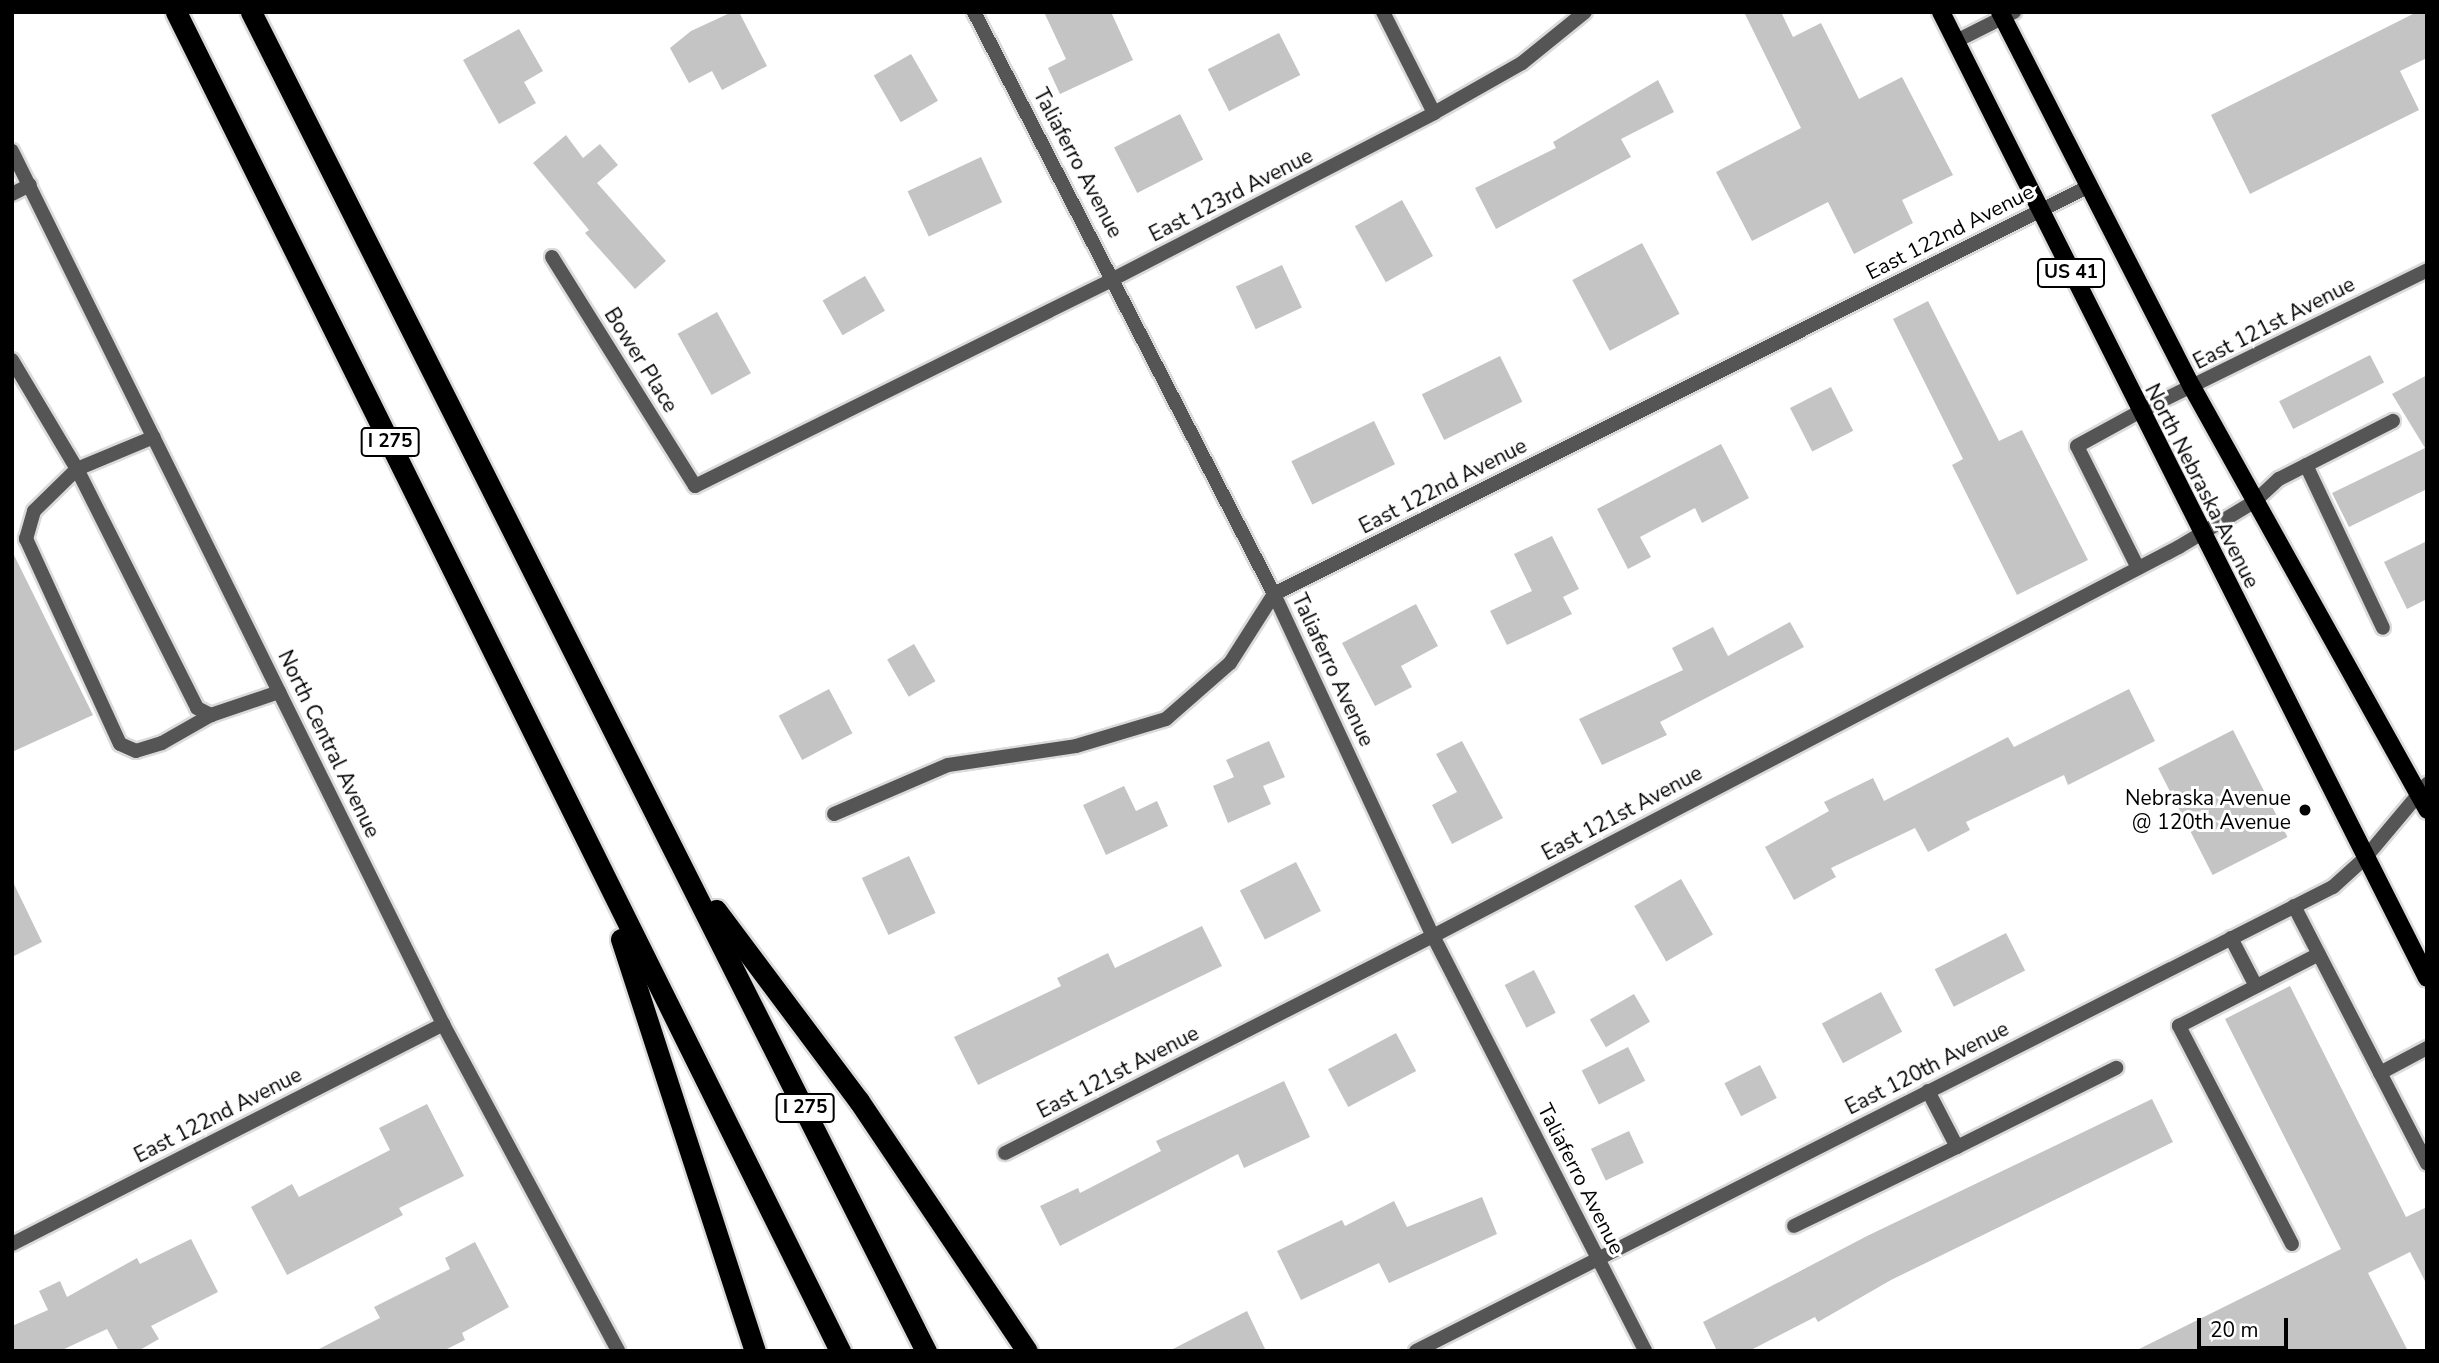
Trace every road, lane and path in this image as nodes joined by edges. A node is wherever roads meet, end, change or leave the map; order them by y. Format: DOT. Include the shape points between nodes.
graph roads {
  1 [pos="176,12"];
  2 [pos="251,12"];
  3 [pos="974,12"];
  4 [pos="1383,12"];
  5 [pos="1585,12"];
  6 [pos="1941,12"];
  7 [pos="2006,14"];
  8 [pos="1956,41"];
  9 [pos="1434,113"];
  10 [pos="12,151"];
  11 [pos="30,185"];
  12 [pos="2090,186"];
  13 [pos="12,194"];
  14 [pos="2040,210"];
  15 [pos="552,257"];
  16 [pos="2427,270"];
  17 [pos="1115,278"];
  18 [pos="12,359"];
  19 [pos="2192,387"];
  20 [pos="2139,412"];
  21 [pos="2393,421"];
  22 [pos="154,437"];
  23 [pos="2306,466"];
  24 [pos="76,469"];
  25 [pos="695,486"];
  26 [pos="2254,502"];
  27 [pos="2202,535"];
  28 [pos="2138,568"];
  29 [pos="1275,594"];
  30 [pos="2383,628"];
  31 [pos="279,692"];
  32 [pos="212,715"];
  33 [pos="2422,789"];
  34 [pos="2427,810"];
  35 [pos="834,814"];
  36 [pos="2365,858"];
  37 [pos="684,866"];
  38 [pos="600,874"];
  39 [pos="2294,906"];
  40 [pos="1433,936"];
  41 [pos="2231,938"];
  42 [pos="2319,954"];
  43 [pos="2427,978"];
  44 [pos="2256,986"];
  45 [pos="443,1024"];
  46 [pos="2427,1048"];
  47 [pos="2116,1068"];
  48 [pos="2380,1073"];
  49 [pos="1928,1091"];
  50 [pos="1957,1147"];
  51 [pos="1005,1153"];
  52 [pos="2427,1164"];
  53 [pos="1794,1226"];
  54 [pos="12,1244"];
  55 [pos="2292,1244"];
  56 [pos="1598,1257"];
  57 [pos="616,1350"];
  58 [pos="755,1351"];
  59 [pos="840,1351"];
  60 [pos="926,1351"];
  61 [pos="1027,1351"];
  62 [pos="1416,1351"];
  63 [pos="1644,1351"];
  1 -- 38 [label="highway, I 275"];
  2 -- 37 [label="highway, I 275"];
  3 -- 17 [label="street, Taliaferro Avenue"];
  4 -- 9 [label="street"];
  5 -- 9 [label="street, East 123rd Avenue" via="1522,63"];
  6 -- 8 [label="main road, North Nebraska Avenue / US 41"];
  7 -- 8 [label="street"];
  7 -- 12 [label="main road, North Nebraska Avenue / US 41"];
  8 -- 14 [label="main road, North Nebraska Avenue / US 41"];
  9 -- 17 [label="street, East 123rd Avenue"];
  10 -- 11 [label="street, North Central Avenue"];
  11 -- 13 [label="street"];
  11 -- 22 [label="street, North Central Avenue"];
  12 -- 14 [label="street, East 122nd Avenue"];
  12 -- 19 [label="main road, North Nebraska Avenue / US 41"];
  14 -- 20 [label="main road, North Nebraska Avenue / US 41"];
  14 -- 29 [label="street, East 122nd Avenue"];
  15 -- 25 [label="street, Bower Place"];
  16 -- 19 [label="street, East 121st Avenue"];
  17 -- 25 [label="street, East 123rd Avenue"];
  17 -- 29 [label="street, Taliaferro Avenue"];
  18 -- 24 [label="street"];
  19 -- 20 [label="street, East 121st Avenue"];
  19 -- 26 [label="main road, North Nebraska Avenue / US 41"];
  20 -- 27 [label="main road, North Nebraska Avenue / US 41"];
  20 -- 28 [label="street, East 121st Avenue" via="2077,446"];
  21 -- 23 [label="street, East 121st Avenue"];
  22 -- 24 [label="street"];
  22 -- 31 [label="street, North Central Avenue"];
  23 -- 26 [label="street, East 121st Avenue" via="2279,479"];
  23 -- 30 [label="street"];
  24 -- 32 [label="street" via="178,675 197,708"];
  24 -- 32 [label="street" via="34,510 26,539 120,744 136,751 162,743"];
  26 -- 27 [label="street, East 121st Avenue"];
  26 -- 33 [label="main road, North Nebraska Avenue / US 41"];
  27 -- 28 [label="street, East 121st Avenue"];
  27 -- 36 [label="main road, North Nebraska Avenue / US 41"];
  28 -- 40 [label="street, East 121st Avenue"];
  29 -- 35 [label="street" via="1230,663 1166,719 1076,746 948,765"];
  29 -- 40 [label="street, Taliaferro Avenue"];
  31 -- 32 [label="street"];
  31 -- 45 [label="street, North Central Avenue"];
  33 -- 34 [label="main road, North Nebraska Avenue / US 41"];
  33 -- 36 [label="street, East 120th Avenue"];
  36 -- 39 [label="street, East 120th Avenue" via="2333,887"];
  36 -- 43 [label="main road, North Nebraska Avenue / US 41"];
  37 -- 60 [label="highway, I 275"];
  37 -- 61 [label="highway" via="859,1101"];
  38 -- 58 [label="highway"];
  38 -- 59 [label="highway, I 275"];
  39 -- 41 [label="street, East 120th Avenue"];
  39 -- 42 [label="street"];
  40 -- 51 [label="street, East 121st Avenue"];
  40 -- 56 [label="street, Taliaferro Avenue"];
  41 -- 44 [label="street"];
  41 -- 49 [label="street, East 120th Avenue"];
  42 -- 44 [label="street"];
  42 -- 48 [label="street"];
  44 -- 55 [label="street" via="2179,1026"];
  45 -- 54 [label="street, East 122nd Avenue"];
  45 -- 57 [label="street, North Central Avenue"];
  46 -- 48 [label="street"];
  47 -- 50 [label="street"];
  48 -- 52 [label="street"];
  49 -- 50 [label="street"];
  49 -- 56 [label="street, East 120th Avenue"];
  50 -- 53 [label="street"];
  56 -- 62 [label="street, East 120th Avenue"];
  56 -- 63 [label="street, Taliaferro Avenue"];
}
